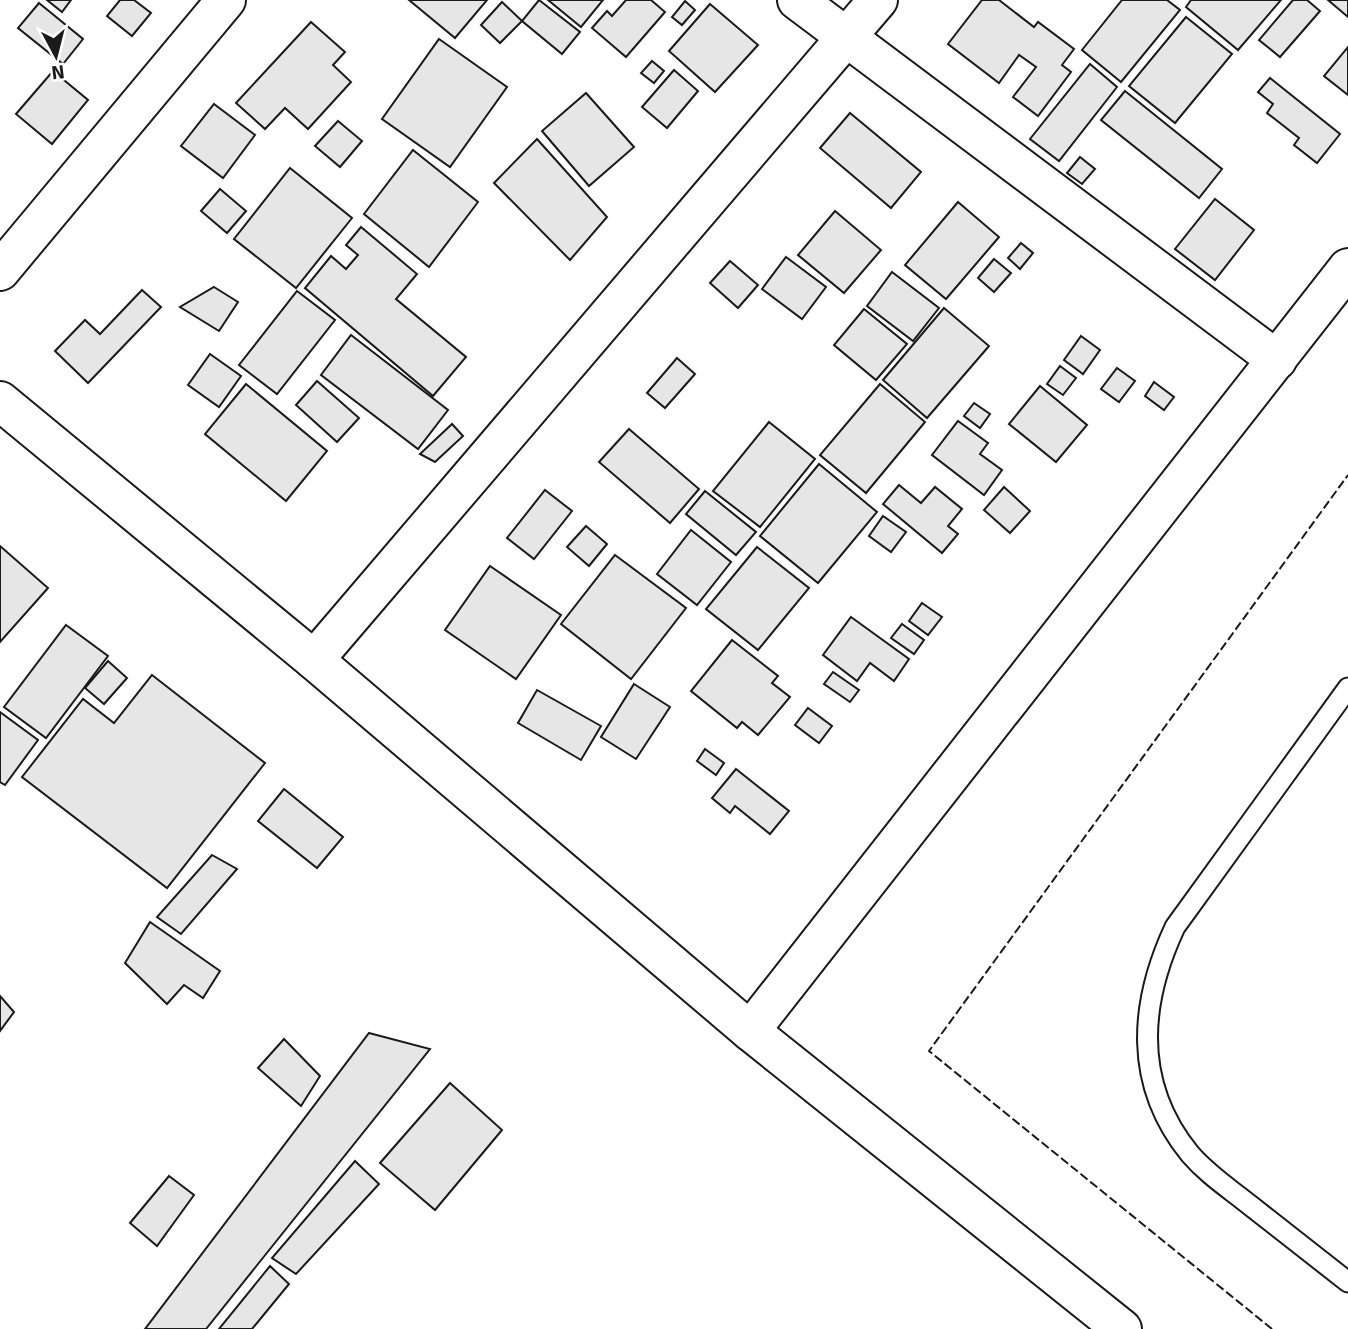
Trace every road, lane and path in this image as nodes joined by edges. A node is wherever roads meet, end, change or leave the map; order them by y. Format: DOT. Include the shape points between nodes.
graph roads {
  1 [pos="226,0"];
  2 [pos="797,0"];
  3 [pos="878,0"];
  4 [pos="847,38"];
  5 [pos="1348,268"];
  6 [pos="0,271"];
  7 [pos="1276,360"];
  8 [pos="0,401"];
  9 [pos="314,660"];
  10 [pos="1348,688"];
  11 [pos="750,1031"];
  12 [pos="1348,1282"];
  13 [pos="1122,1329"];
  1 -- 6 [label="street"];
  2 -- 4 [label="street"];
  3 -- 4 [label="street"];
  4 -- 7 [label="street"];
  4 -- 9 [label="street"];
  5 -- 7 [label="street"];
  7 -- 11 [label="street"];
  8 -- 9 [label="street"];
  9 -- 11 [label="street"];
  10 -- 12 [label="lane" via="1175,927 1151,991 1147,1022 1154,1085 1171,1126 1190,1153 1213,1177"];
  11 -- 13 [label="street"];
}
